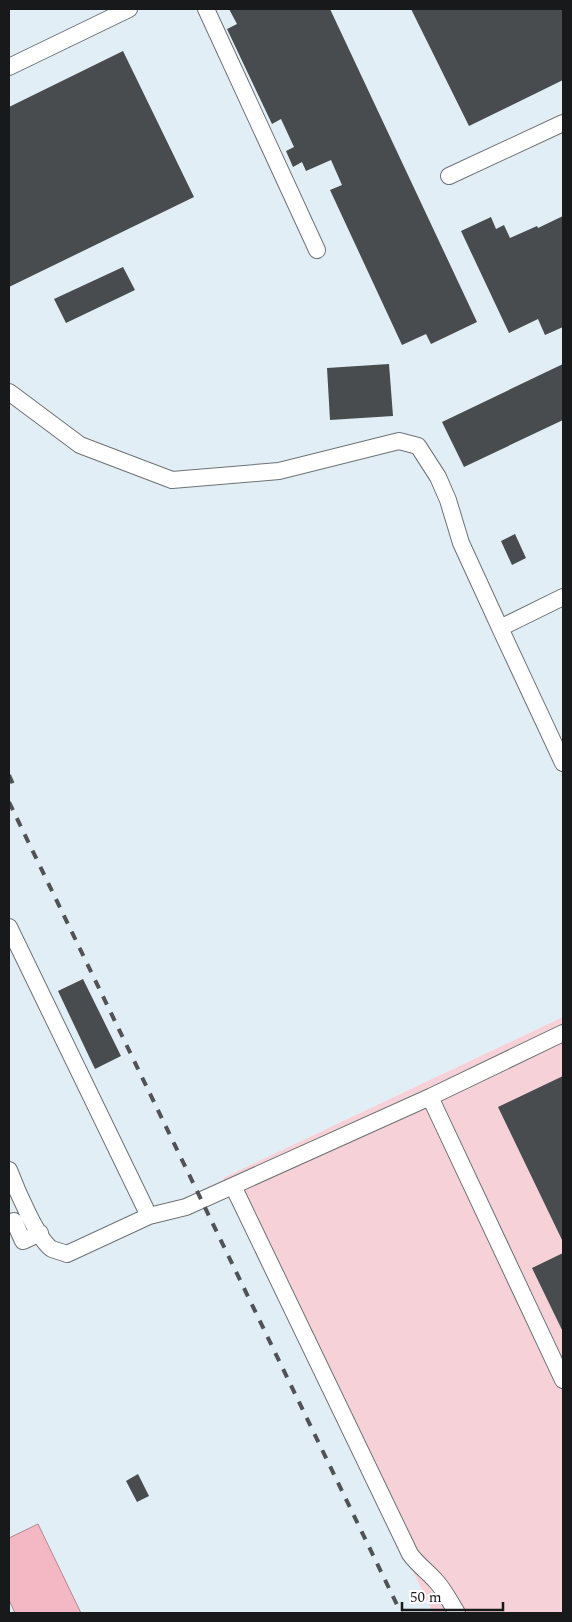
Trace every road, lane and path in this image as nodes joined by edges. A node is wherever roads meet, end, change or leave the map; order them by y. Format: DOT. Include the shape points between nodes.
graph roads {
  1 [pos="129,9"];
  2 [pos="206,9"];
  3 [pos="9,67"];
  4 [pos="563,123"];
  5 [pos="449,176"];
  6 [pos="318,250"];
  7 [pos="9,392"];
  8 [pos="563,597"];
  9 [pos="500,628"];
  10 [pos="563,763"];
  11 [pos="9,927"];
  12 [pos="563,1032"];
  13 [pos="430,1097"];
  14 [pos="9,1170"];
  15 [pos="233,1186"];
  16 [pos="149,1216"];
  17 [pos="10,1218"];
  18 [pos="40,1233"];
  19 [pos="563,1380"];
  20 [pos="457,1613"];
  1 -- 3 [label="lane"];
  2 -- 6 [label="lane"];
  4 -- 5 [label="lane"];
  7 -- 9 [label="lane" via="80,446 172,480 279,471 399,441 418,446 438,477 461,543"];
  8 -- 9 [label="lane"];
  9 -- 10 [label="lane"];
  11 -- 16 [label="lane"];
  12 -- 13 [label="lane"];
  13 -- 15 [label="lane"];
  13 -- 19 [label="lane"];
  14 -- 18 [label="lane"];
  15 -- 16 [label="lane" via="186,1207"];
  15 -- 20 [label="lane" via="410,1554 436,1580"];
  16 -- 18 [label="lane" via="67,1254 50,1248"];
  17 -- 18 [label="lane" via="24,1241"];
}
